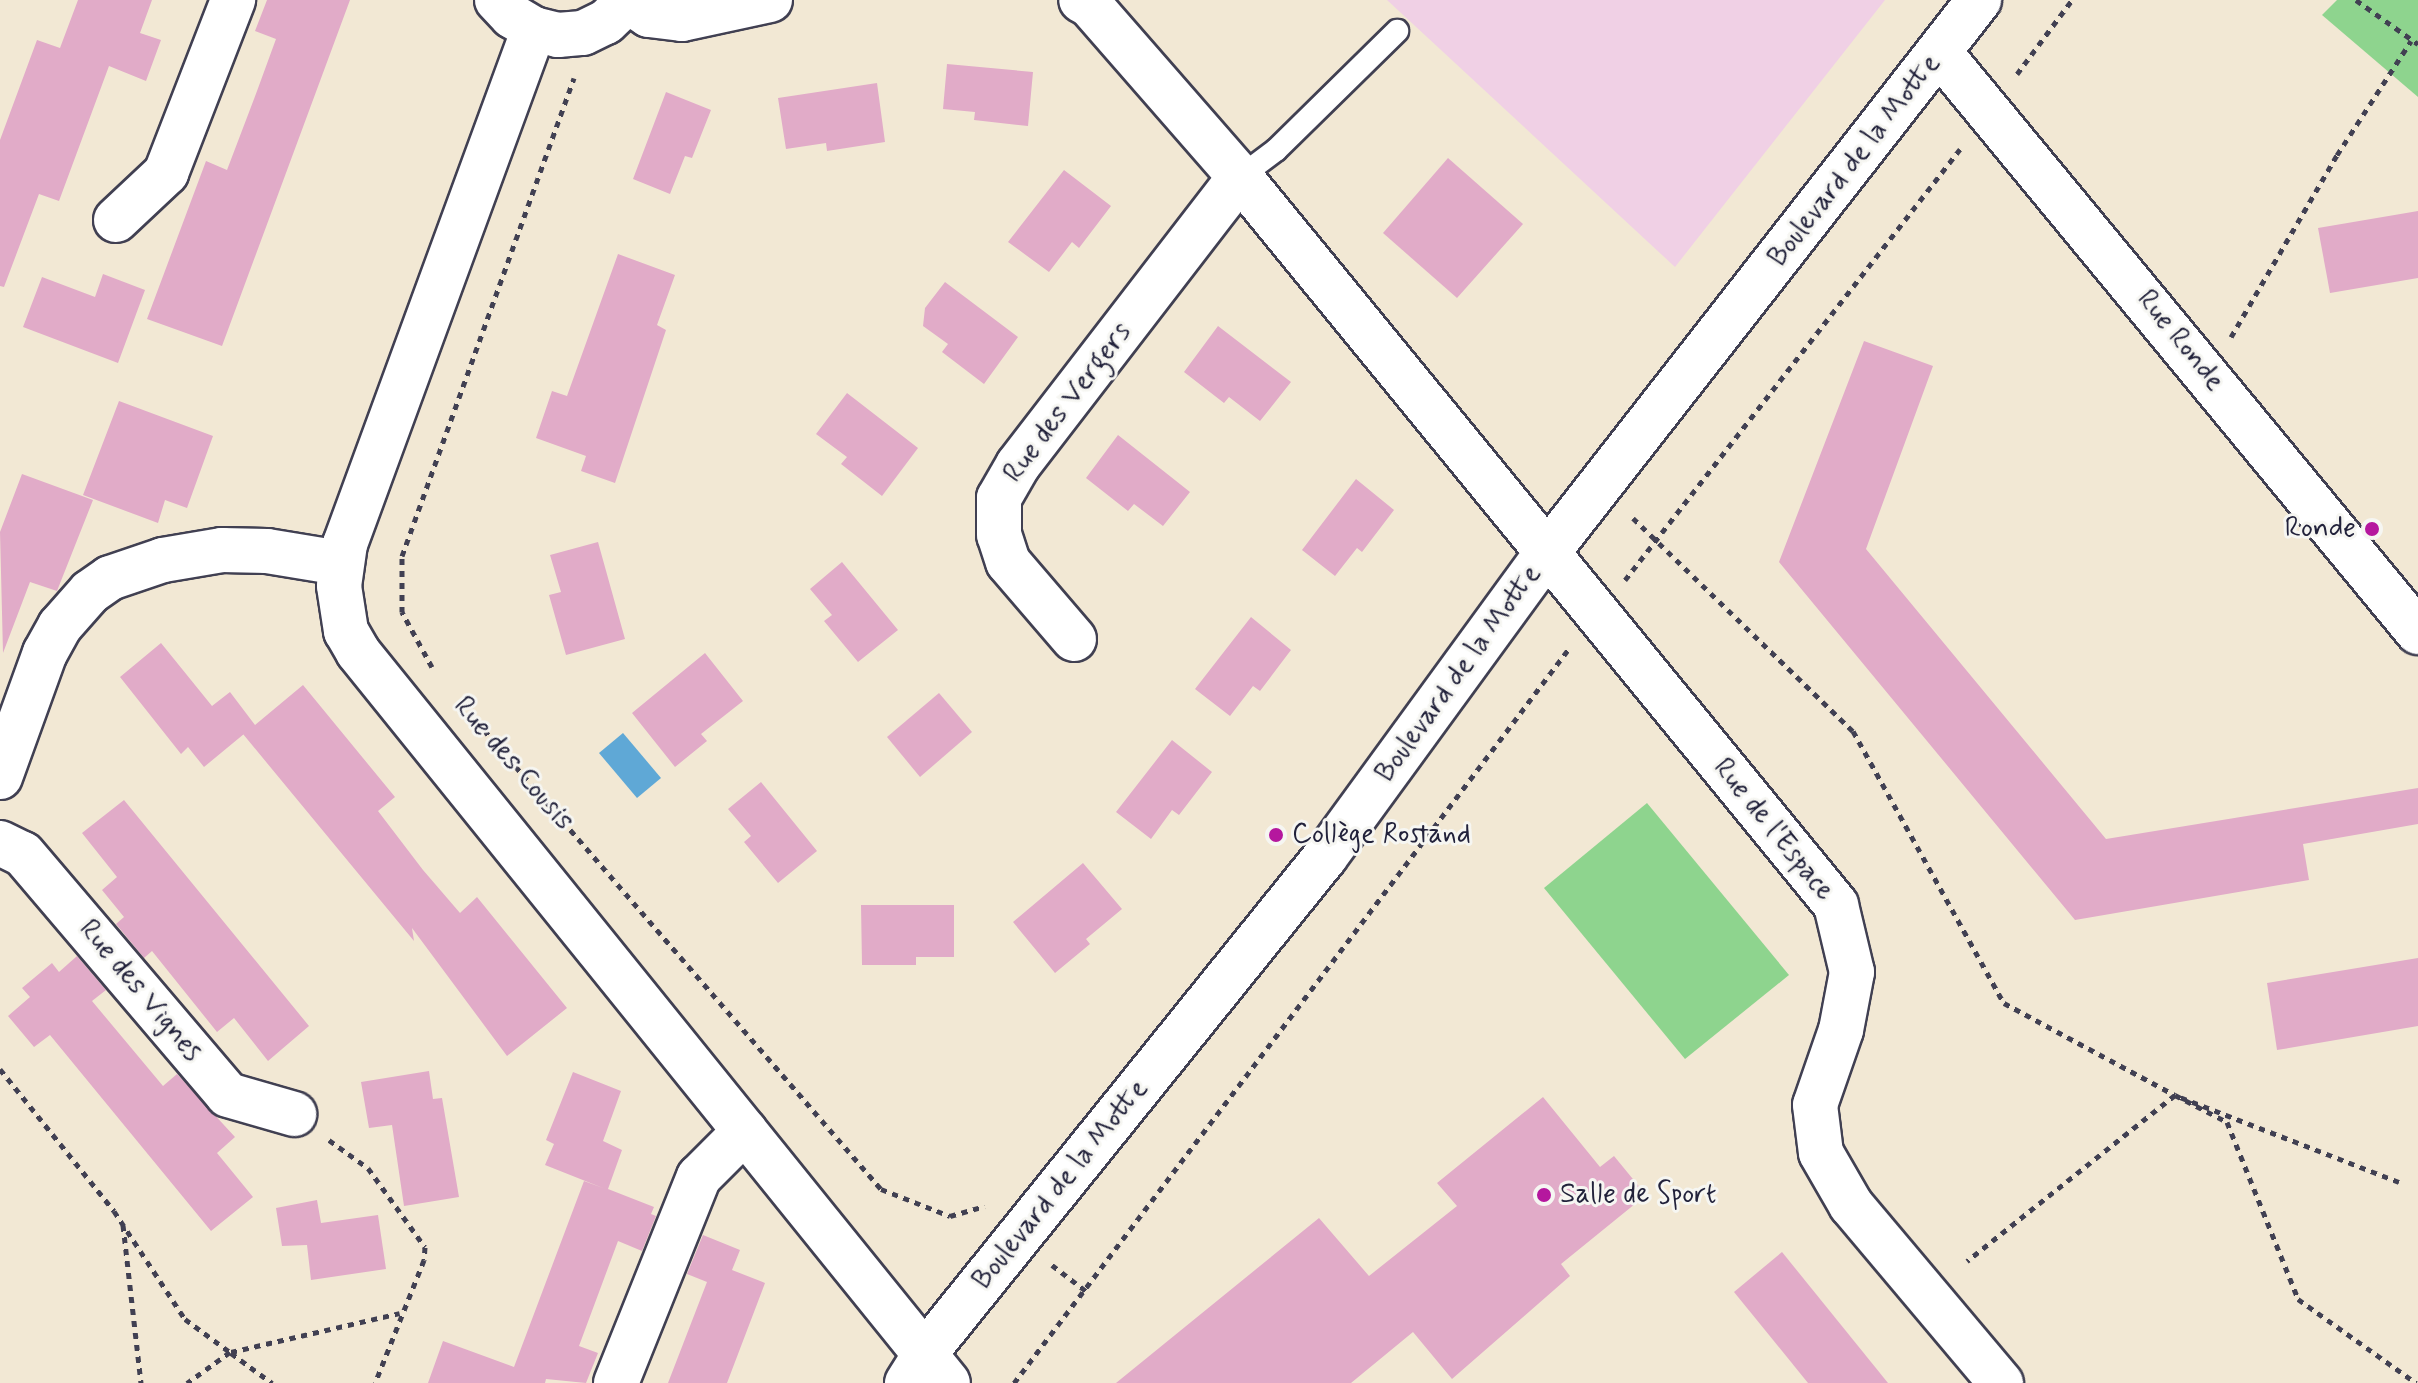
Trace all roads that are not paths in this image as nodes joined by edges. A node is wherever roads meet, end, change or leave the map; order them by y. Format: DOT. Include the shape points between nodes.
graph roads {
  1 [pos="233,0"];
  2 [pos="497,0"];
  3 [pos="770,0"];
  4 [pos="1081,0"];
  5 [pos="1979,0"];
  6 [pos="628,1"];
  7 [pos="534,29"];
  8 [pos="1397,31"];
  9 [pos="1940,53"];
  10 [pos="1240,177"];
  11 [pos="116,220"];
  12 [pos="1547,553"];
  13 [pos="340,563"];
  14 [pos="2418,632"];
  15 [pos="1074,639"];
  16 [pos="0,777"];
  17 [pos="0,843"];
  18 [pos="294,1114"];
  19 [pos="745,1131"];
  20 [pos="927,1373"];
  21 [pos="616,1383"];
  22 [pos="2001,1383"];
  1 -- 11 [label="street" via="166,173"];
  2 -- 7 [label="street"];
  3 -- 6 [label="street" via="682,19 649,15"];
  4 -- 10 [label="street"];
  5 -- 9 [label="street, Boulevard de la Motte"];
  6 -- 7 [label="street" via="592,28 558,35"];
  7 -- 13 [label="street, Rue des Cousis"];
  8 -- 10 [label="lane" via="1276,150"];
  9 -- 12 [label="street, Boulevard de la Motte"];
  9 -- 14 [label="street, Rue Ronde"];
  10 -- 12 [label="street"];
  10 -- 15 [label="street, Rue des Vergers" via="1018,465 999,498 999,535 1008,562"];
  12 -- 20 [label="street, Boulevard de la Motte" via="1325,857 1019,1237"];
  12 -- 22 [label="street, Rue de l'Espace" via="1836,905 1852,972 1841,1030 1815,1105 1821,1153 1860,1216"];
  13 -- 16 [label="street" via="222,550 163,560 110,578 60,626 45,653"];
  13 -- 19 [label="street, Rue des Cousis" via="341,609 358,652"];
  17 -- 18 [label="street, Rue des Vignes" via="23,854 228,1095"];
  19 -- 20 [label="street, Rue des Cousis"];
  19 -- 21 [label="street" via="699,1177"];
}
